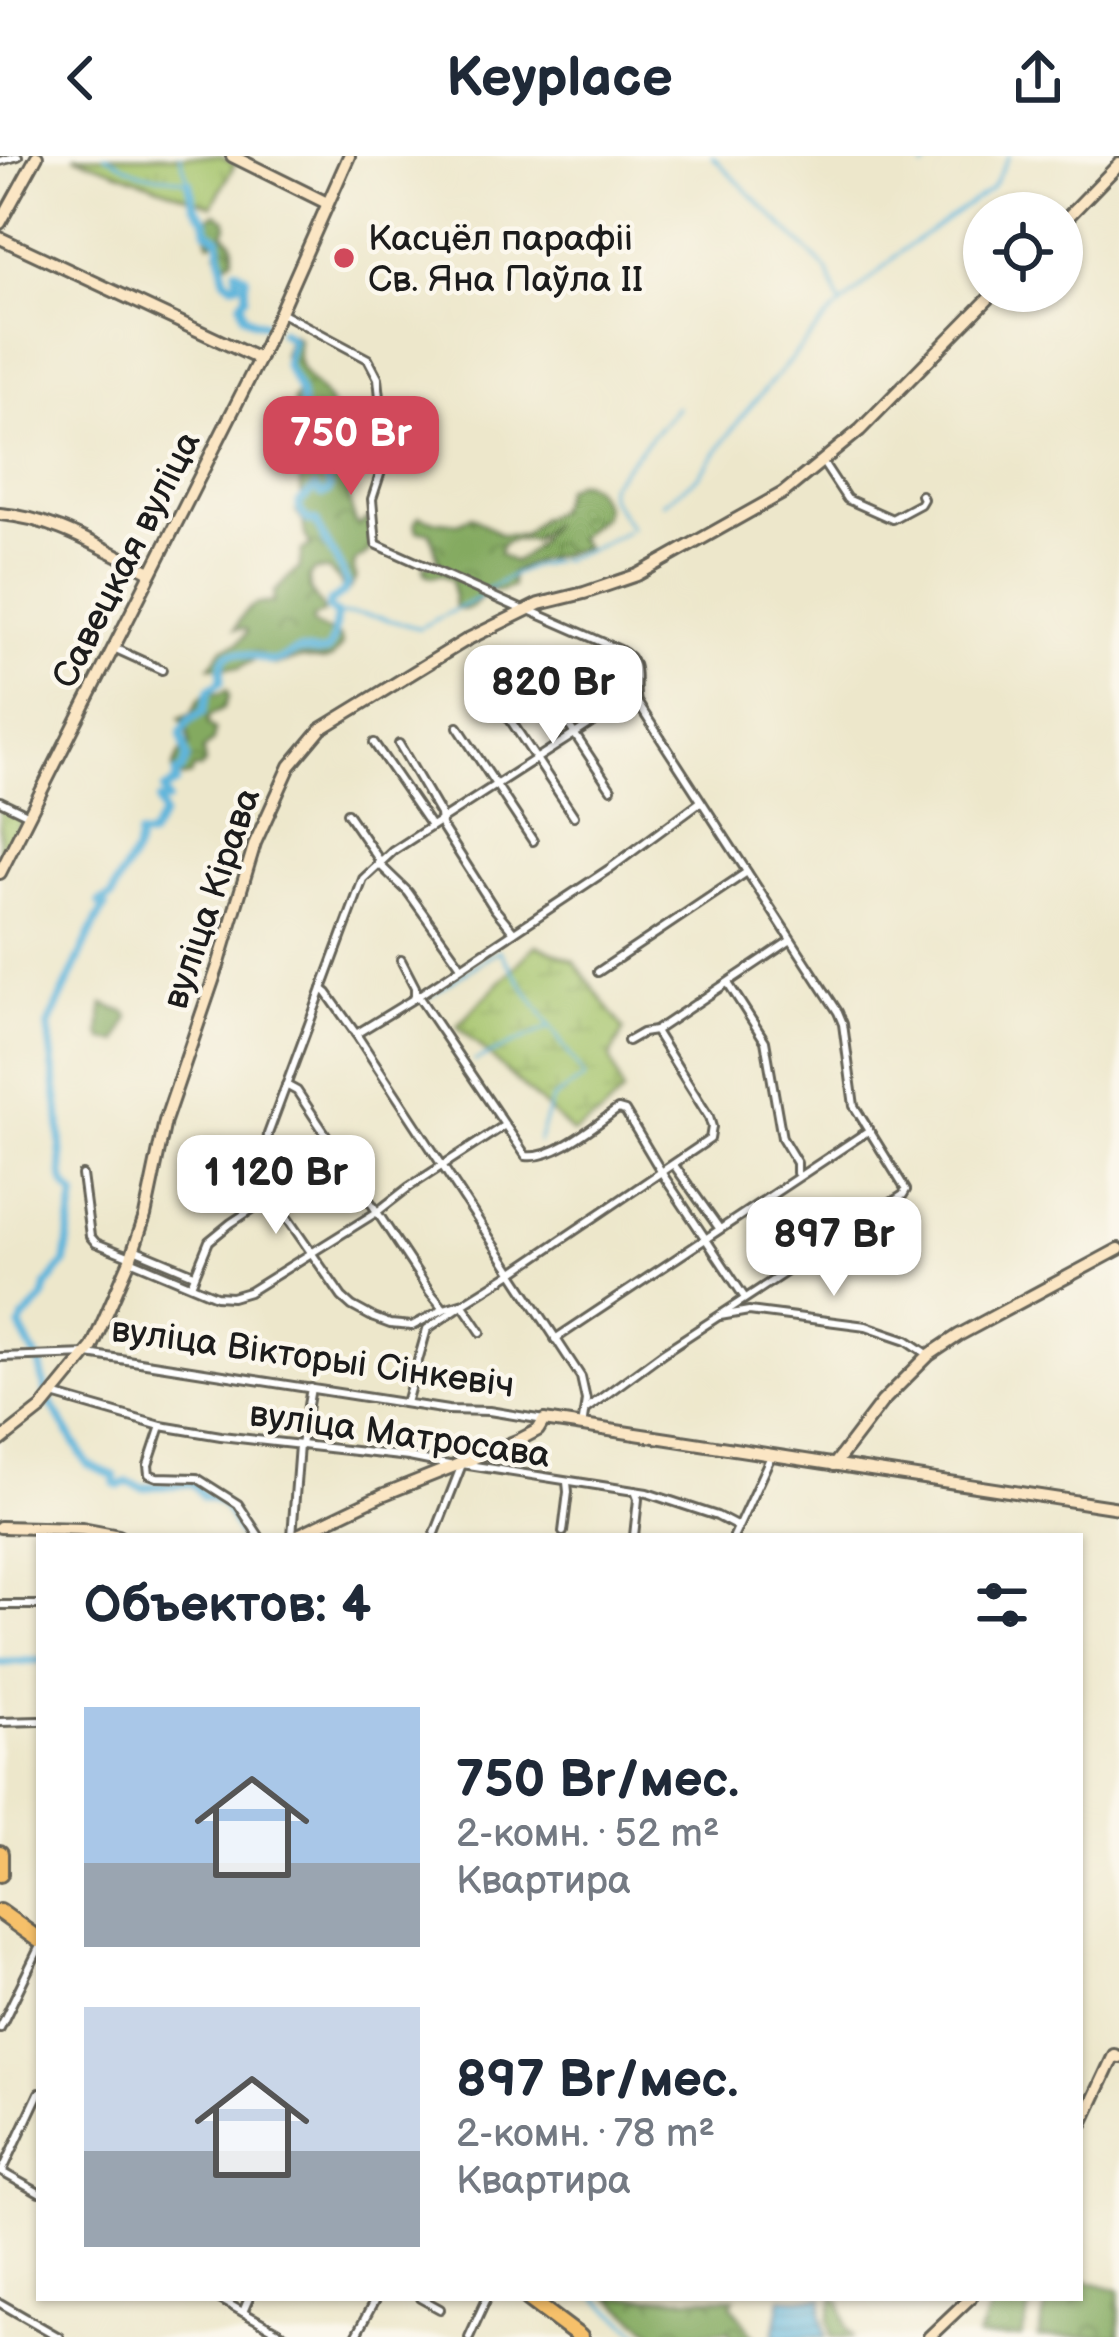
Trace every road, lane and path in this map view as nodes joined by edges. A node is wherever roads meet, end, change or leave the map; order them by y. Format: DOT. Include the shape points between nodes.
graph roads {
  1 [pos="18,156"];
  2 [pos="34,156"];
  3 [pos="232,156"];
  4 [pos="349,156"];
  5 [pos="0,161"];
  6 [pos="1119,164"];
  7 [pos="1083,201"];
  8 [pos="327,203"];
  9 [pos="0,223"];
  10 [pos="0,238"];
  11 [pos="280,312"];
  12 [pos="975,312"];
  13 [pos="259,359"];
  14 [pos="822,461"];
  15 [pos="920,495"];
  16 [pos="0,514"];
  17 [pos="152,572"];
  18 [pos="526,611"];
  19 [pos="113,647"];
  20 [pos="162,670"];
  21 [pos="537,677"];
  22 [pos="634,694"];
  23 [pos="497,700"];
  24 [pos="458,728"];
  25 [pos="574,733"];
  26 [pos="374,743"];
  27 [pos="399,744"];
  28 [pos="534,758"];
  29 [pos="421,784"];
  30 [pos="495,784"];
  31 [pos="611,789"];
  32 [pos="409,791"];
  33 [pos="0,801"];
  34 [pos="700,802"];
  35 [pos="347,813"];
  36 [pos="29,815"];
  37 [pos="574,816"];
  38 [pos="441,820"];
  39 [pos="431,826"];
  40 [pos="533,841"];
  41 [pos="379,862"];
  42 [pos="0,872"];
  43 [pos="748,872"];
  44 [pos="514,932"];
  45 [pos="791,940"];
  46 [pos="401,961"];
  47 [pos="461,966"];
  48 [pos="598,972"];
  49 [pos="728,983"];
  50 [pos="322,989"];
  51 [pos="416,997"];
  52 [pos="655,1031"];
  53 [pos="356,1034"];
  54 [pos="628,1041"];
  55 [pos="286,1085"];
  56 [pos="505,1126"];
  57 [pos="868,1131"];
  58 [pos="796,1163"];
  59 [pos="441,1165"];
  60 [pos="674,1166"];
  61 [pos="810,1167"];
  62 [pos="82,1174"];
  63 [pos="662,1174"];
  64 [pos="796,1177"];
  65 [pos="272,1196"];
  66 [pos="377,1212"];
  67 [pos="719,1228"];
  68 [pos="706,1237"];
  69 [pos="1119,1249"];
  70 [pos="311,1253"];
  71 [pos="132,1255"];
  72 [pos="512,1273"];
  73 [pos="194,1274"];
  74 [pos="191,1285"];
  75 [pos="746,1298"];
  76 [pos="462,1304"];
  77 [pos="442,1313"];
  78 [pos="718,1316"];
  79 [pos="412,1327"];
  80 [pos="427,1329"];
  81 [pos="481,1332"];
  82 [pos="555,1340"];
  83 [pos="88,1354"];
  84 [pos="929,1355"];
  85 [pos="0,1357"];
  86 [pos="311,1388"];
  87 [pos="50,1398"];
  88 [pos="406,1403"];
  89 [pos="585,1410"];
  90 [pos="544,1420"];
  91 [pos="160,1426"];
  92 [pos="582,1427"];
  93 [pos="0,1441"];
  94 [pos="300,1445"];
  95 [pos="771,1456"];
  96 [pos="460,1464"];
  97 [pos="834,1465"];
  98 [pos="567,1482"];
  99 [pos="635,1491"];
  100 [pos="1119,1508"];
  101 [pos="0,1527"];
  102 [pos="738,1527"];
  103 [pos="562,1532"];
  104 [pos="87,1533"];
  105 [pos="257,1533"];
  106 [pos="294,1533"];
  107 [pos="300,1533"];
  108 [pos="435,1533"];
  109 [pos="634,1533"];
  110 [pos="735,1533"];
  111 [pos="0,1605"];
  112 [pos="36,1605"];
  113 [pos="36,1721"];
  114 [pos="0,1722"];
  115 [pos="0,1852"];
  116 [pos="0,1874"];
  117 [pos="0,1912"];
  118 [pos="36,1942"];
  119 [pos="36,1950"];
  120 [pos="0,2028"];
  121 [pos="1119,2057"];
  122 [pos="36,2099"];
  123 [pos="1083,2121"];
  124 [pos="1,2172"];
  125 [pos="36,2191"];
  126 [pos="223,2301"];
  127 [pos="248,2301"];
  128 [pos="374,2301"];
  129 [pos="425,2301"];
  130 [pos="486,2301"];
  131 [pos="532,2301"];
  132 [pos="967,2301"];
  133 [pos="0,2302"];
  134 [pos="440,2309"];
  135 [pos="243,2312"];
  136 [pos="578,2336"];
  137 [pos="59,2337"];
  138 [pos="287,2337"];
  139 [pos="355,2337"];
  140 [pos="469,2337"];
  141 [pos="929,2337"];
  1 -- 5 [label="street"];
  2 -- 9 [label="street"];
  3 -- 8 [label="street"];
  4 -- 8 [label="street, Савецкая вуліца"];
  6 -- 7 [label="street"];
  8 -- 11 [label="street, Савецкая вуліца"];
  10 -- 13 [label="street"];
  11 -- 13 [label="street, Савецкая вуліца"];
  11 -- 18 [label="street" via="368,359 378,378 386,456 372,499 376,544"];
  12 -- 14 [label="street, вуліца Кірава"];
  13 -- 17 [label="street, Савецкая вуліца"];
  14 -- 15 [label="street" via="848,499 892,519 920,504"];
  14 -- 18 [label="street, вуліца Кірава" via="653,567"];
  16 -- 17 [label="street" via="62,528"];
  17 -- 19 [label="street, Савецкая вуліца"];
  18 -- 22 [label="street" via="628,654 638,677"];
  18 -- 71 [label="street, вуліца Кірава" via="321,728 290,766 255,843 165,1120"];
  19 -- 20 [label="street"];
  19 -- 36 [label="street, Савецкая вуліца"];
  21 -- 25 [label="street"];
  22 -- 25 [label="street"];
  22 -- 34 [label="street"];
  23 -- 28 [label="street"];
  24 -- 30 [label="street"];
  25 -- 28 [label="street"];
  25 -- 31 [label="street"];
  26 -- 32 [label="street"];
  27 -- 29 [label="street"];
  28 -- 30 [label="street"];
  28 -- 37 [label="street"];
  29 -- 32 [label="street"];
  29 -- 38 [label="street"];
  30 -- 38 [label="street"];
  30 -- 40 [label="street"];
  32 -- 39 [label="street"];
  33 -- 36 [label="street"];
  34 -- 43 [label="street"];
  34 -- 44 [label="street"];
  35 -- 41 [label="street"];
  36 -- 42 [label="street, Савецкая вуліца"];
  38 -- 39 [label="street"];
  38 -- 44 [label="street"];
  39 -- 41 [label="street"];
  41 -- 47 [label="street"];
  41 -- 50 [label="street" via="358,889"];
  43 -- 45 [label="street"];
  43 -- 48 [label="street"];
  44 -- 47 [label="street"];
  45 -- 49 [label="street"];
  45 -- 57 [label="street" via="841,1018 854,1106"];
  46 -- 51 [label="street"];
  47 -- 51 [label="street"];
  49 -- 52 [label="street"];
  49 -- 58 [label="street" via="765,1041 782,1138"];
  50 -- 53 [label="street"];
  50 -- 55 [label="street"];
  51 -- 53 [label="street"];
  51 -- 56 [label="street"];
  52 -- 54 [label="street"];
  52 -- 60 [label="street" via="712,1127 710,1139"];
  53 -- 59 [label="street"];
  55 -- 65 [label="street" via="266,1147"];
  55 -- 66 [label="street"];
  56 -- 59 [label="street"];
  56 -- 63 [label="street" via="526,1156 537,1157 622,1109"];
  57 -- 61 [label="street"];
  57 -- 75 [label="street" via="903,1195"];
  58 -- 61 [label="street"];
  58 -- 64 [label="street"];
  59 -- 66 [label="street"];
  59 -- 72 [label="street"];
  60 -- 63 [label="street"];
  60 -- 67 [label="street"];
  61 -- 64 [label="street"];
  62 -- 71 [label="street" via="90,1236"];
  63 -- 68 [label="street"];
  63 -- 72 [label="street"];
  64 -- 67 [label="street"];
  65 -- 70 [label="street"];
  65 -- 73 [label="street" via="215,1234"];
  66 -- 70 [label="street"];
  66 -- 77 [label="street"];
  67 -- 68 [label="street"];
  68 -- 75 [label="street"];
  68 -- 82 [label="street"];
  69 -- 84 [label="street"];
  70 -- 74 [label="street" via="238,1295"];
  70 -- 79 [label="street" via="352,1306"];
  71 -- 73 [label="street"];
  71 -- 74 [label="street"];
  71 -- 83 [label="street, вуліца Кірава"];
  72 -- 76 [label="street"];
  72 -- 82 [label="street"];
  73 -- 74 [label="street"];
  75 -- 78 [label="street"];
  76 -- 77 [label="street"];
  76 -- 81 [label="street"];
  77 -- 79 [label="street"];
  77 -- 80 [label="street"];
  78 -- 84 [label="street" via="748,1311 866,1326"];
  78 -- 89 [label="street"];
  79 -- 80 [label="street"];
  80 -- 88 [label="street"];
  82 -- 89 [label="street" via="584,1382"];
  83 -- 85 [label="street, вуліца Вікторыі Сінкевіч"];
  83 -- 86 [label="street, вуліца Вікторыі Сінкевіч"];
  83 -- 87 [label="street, вуліца Кірава"];
  84 -- 97 [label="street"];
  86 -- 88 [label="street, вуліца Вікторыі Сінкевіч"];
  86 -- 94 [label="street"];
  87 -- 91 [label="street, вуліца Матросава"];
  87 -- 93 [label="street, вуліца Кірава"];
  88 -- 90 [label="street, вуліца Вікторыі Сінкевіч"];
  89 -- 92 [label="street"];
  90 -- 92 [label="street, вуліца Вікторыі Сінкевіч"];
  90 -- 96 [label="street" via="531,1434"];
  91 -- 94 [label="street, вуліца Матросава"];
  91 -- 105 [label="street" via="149,1474 197,1478 238,1504"];
  92 -- 95 [label="street, вуліца Вікторыі Сінкевіч"];
  94 -- 96 [label="street, вуліца Матросава"];
  94 -- 106 [label="street"];
  95 -- 97 [label="street, вуліца Вікторыі Сінкевіч"];
  95 -- 102 [label="street"];
  96 -- 98 [label="street, вуліца Матросава"];
  96 -- 107 [label="street"];
  96 -- 108 [label="street"];
  97 -- 100 [label="street, вуліца Вікторыі Сінкевіч"];
  98 -- 99 [label="street, вуліца Матросава"];
  98 -- 103 [label="street"];
  99 -- 102 [label="street, вуліца Матросава"];
  99 -- 109 [label="street"];
  101 -- 104 [label="street"];
  102 -- 110 [label="street"];
  111 -- 112 [label="street"];
  113 -- 114 [label="street"];
  115 -- 116 [label="main road"];
  117 -- 118 [label="main road"];
  119 -- 120 [label="street"];
  121 -- 123 [label="street"];
  122 -- 124 [label="street"];
  124 -- 125 [label="street"];
  126 -- 135 [label="street"];
  127 -- 135 [label="street"];
  128 -- 139 [label="street"];
  129 -- 134 [label="street"];
  130 -- 140 [label="street"];
  131 -- 136 [label="main road"];
  132 -- 141 [label="street"];
  133 -- 137 [label="street"];
  135 -- 138 [label="street"];
}
